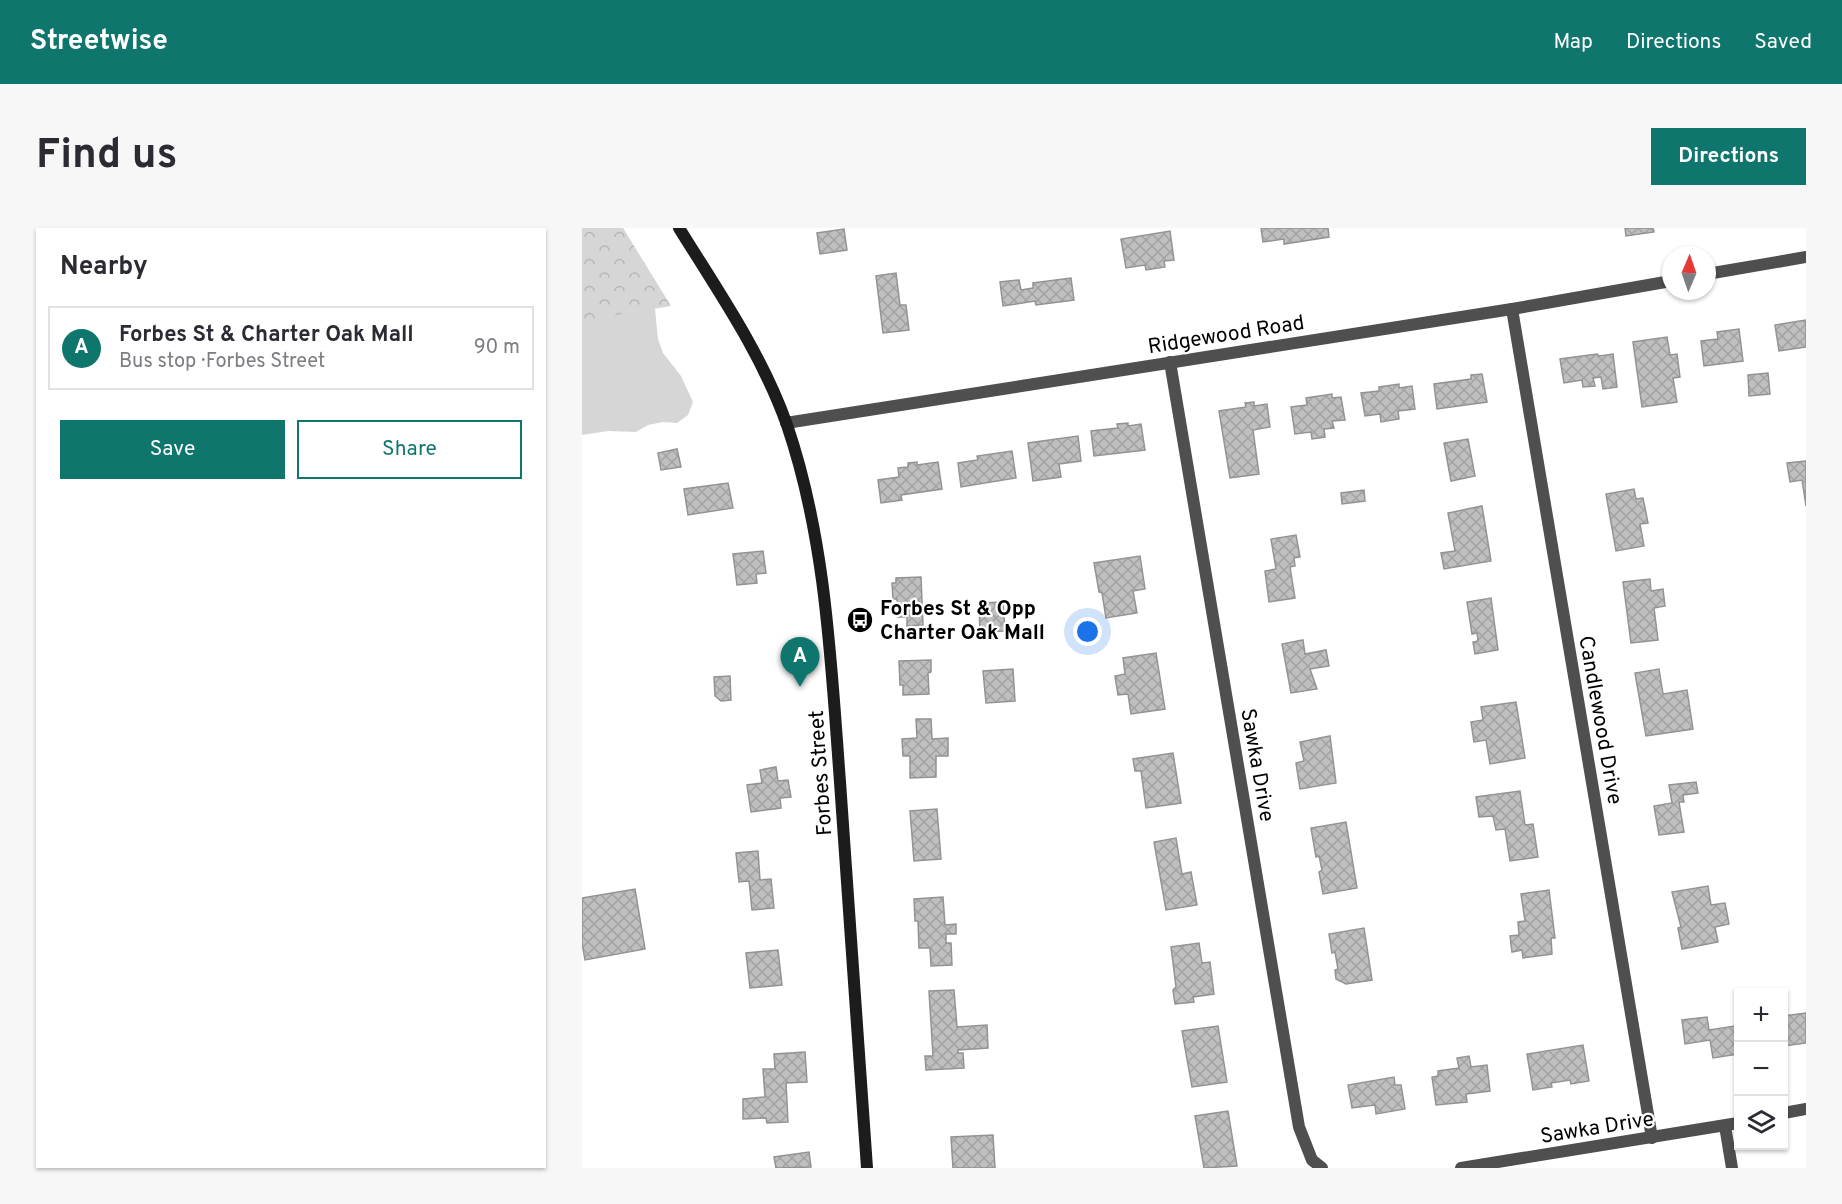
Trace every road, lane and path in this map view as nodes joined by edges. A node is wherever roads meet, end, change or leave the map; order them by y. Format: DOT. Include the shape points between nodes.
graph roads {
  1 [pos="679,228"];
  2 [pos="1806,257"];
  3 [pos="1716,272"];
  4 [pos="1662,283"];
  5 [pos="1512,309"];
  6 [pos="1170,363"];
  7 [pos="786,423"];
  8 [pos="1806,1109"];
  9 [pos="1788,1112"];
  10 [pos="1734,1124"];
  11 [pos="1725,1126"];
  12 [pos="1652,1138"];
  13 [pos="867,1168"];
  14 [pos="1322,1168"];
  15 [pos="1461,1168"];
  16 [pos="1732,1168"];
  1 -- 7 [label="main road, Forbes Street" via="745,335"];
  2 -- 3 [label="street"];
  4 -- 5 [label="street, Ridgewood Road"];
  5 -- 6 [label="street, Ridgewood Road"];
  5 -- 12 [label="street, Candlewood Drive"];
  6 -- 7 [label="street, Ridgewood Road"];
  6 -- 14 [label="street, Sawka Drive" via="1299,1127 1312,1160"];
  7 -- 13 [label="main road, Forbes Street" via="815,538 827,620"];
  8 -- 9 [label="street"];
  10 -- 11 [label="street, Sawka Drive"];
  11 -- 12 [label="street, Sawka Drive"];
  11 -- 16 [label="street"];
  12 -- 15 [label="street, Sawka Drive"];
}
